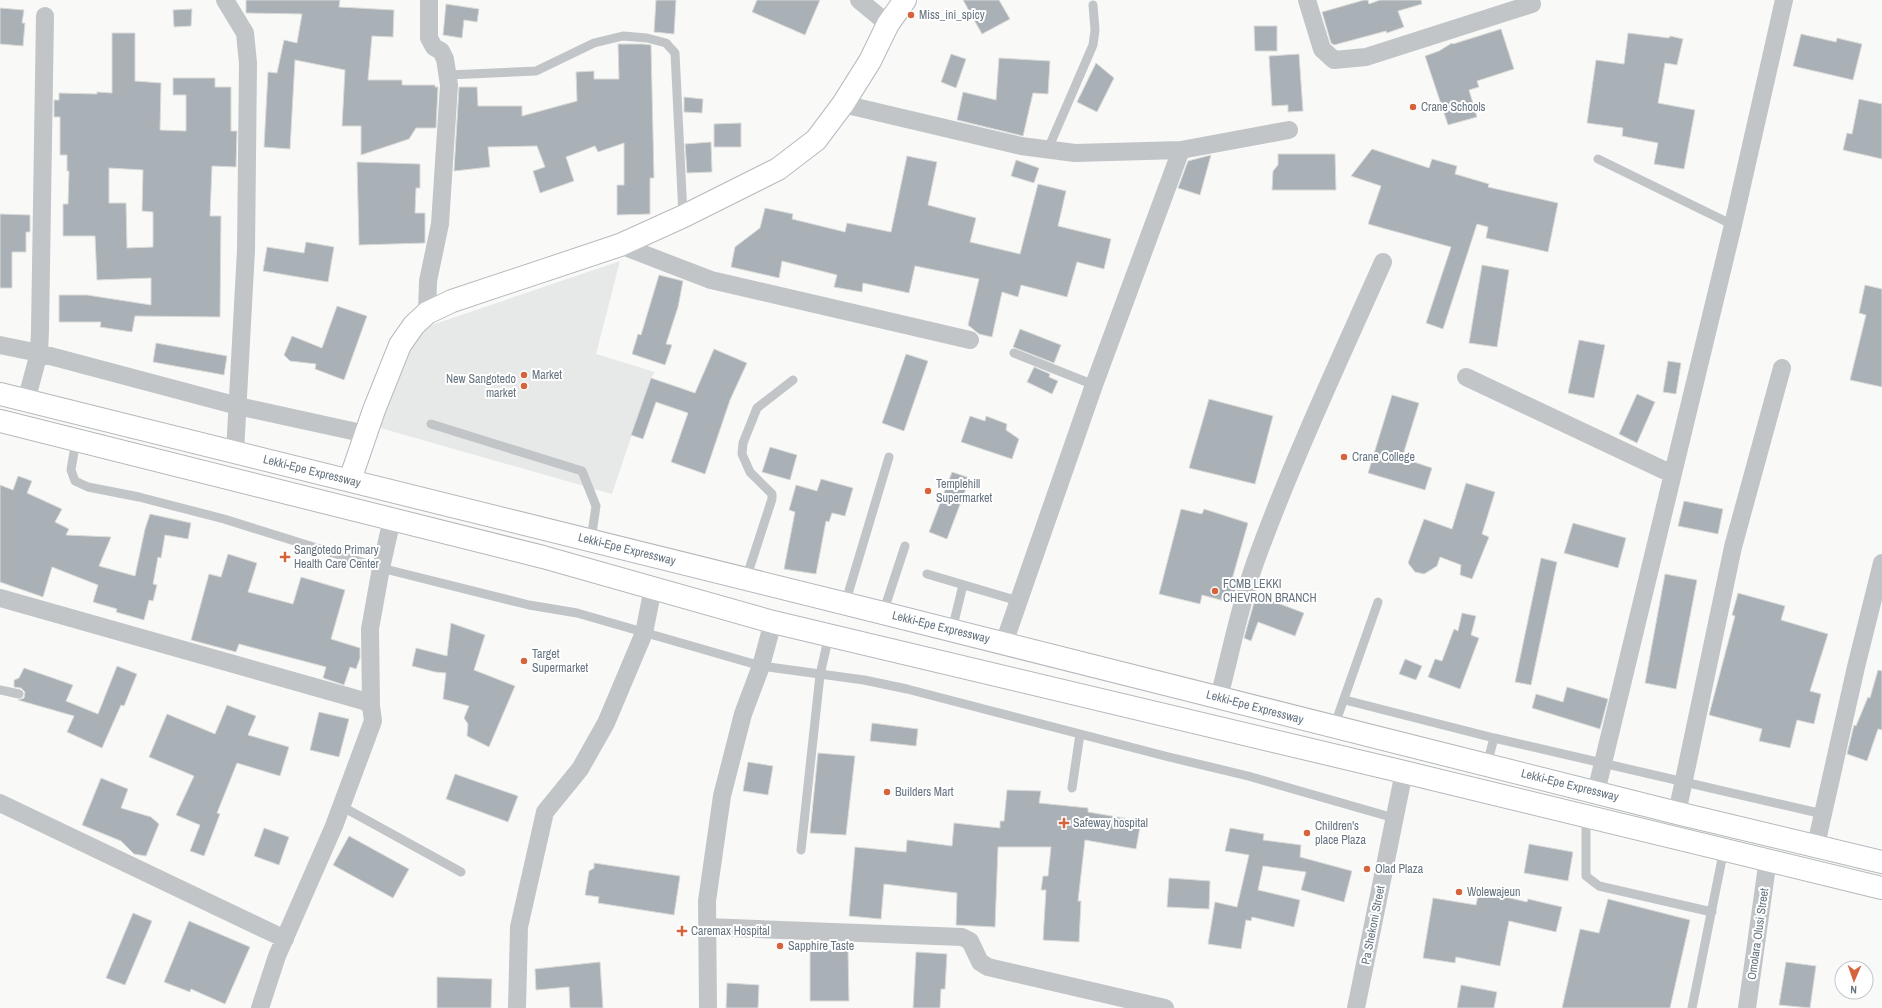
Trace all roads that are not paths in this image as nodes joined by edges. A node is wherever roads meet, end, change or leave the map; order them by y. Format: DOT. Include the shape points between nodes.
graph roads {
  1 [pos="226,0"];
  2 [pos="429,0"];
  3 [pos="859,0"];
  4 [pos="905,0"];
  5 [pos="1307,0"];
  6 [pos="1784,0"];
  7 [pos="1532,4"];
  8 [pos="1093,5"];
  9 [pos="45,16"];
  10 [pos="888,24"];
  11 [pos="448,75"];
  12 [pos="843,104"];
  13 [pos="1289,130"];
  14 [pos="1048,149"];
  15 [pos="1181,150"];
  16 [pos="1598,159"];
  17 [pos="684,216"];
  18 [pos="1733,226"];
  19 [pos="620,245"];
  20 [pos="1383,262"];
  21 [pos="428,313"];
  22 [pos="970,340"];
  23 [pos="0,345"];
  24 [pos="39,353"];
  25 [pos="1014,353"];
  26 [pos="1782,368"];
  27 [pos="1466,377"];
  28 [pos="793,380"];
  29 [pos="1094,385"];
  30 [pos="0,394"];
  31 [pos="26,400"];
  32 [pos="238,406"];
  33 [pos="0,422"];
  34 [pos="431,424"];
  35 [pos="366,434"];
  36 [pos="76,440"];
  37 [pos="235,452"];
  38 [pos="889,457"];
  39 [pos="1672,474"];
  40 [pos="350,480"];
  41 [pos="392,519"];
  42 [pos="591,540"];
  43 [pos="905,546"];
  44 [pos="1882,563"];
  45 [pos="381,568"];
  46 [pos="927,574"];
  47 [pos="746,579"];
  48 [pos="963,585"];
  49 [pos="653,588"];
  50 [pos="0,598"];
  51 [pos="1018,601"];
  52 [pos="1378,602"];
  53 [pos="845,604"];
  54 [pos="883,613"];
  55 [pos="774,622"];
  56 [pos="952,630"];
  57 [pos="644,633"];
  58 [pos="829,635"];
  59 [pos="1004,643"];
  60 [pos="762,666"];
  61 [pos="820,675"];
  62 [pos="0,690"];
  63 [pos="19,694"];
  64 [pos="1219,697"];
  65 [pos="1345,700"];
  66 [pos="371,706"];
  67 [pos="1334,727"];
  68 [pos="1080,734"];
  69 [pos="1494,738"];
  70 [pos="1487,764"];
  71 [pos="1603,764"];
  72 [pos="1404,772"];
  73 [pos="1684,781"];
  74 [pos="1072,788"];
  75 [pos="1596,792"];
  76 [pos="0,803"];
  77 [pos="341,806"];
  78 [pos="1677,813"];
  79 [pos="1823,814"];
  80 [pos="1586,815"];
  81 [pos="1394,818"];
  82 [pos="1816,845"];
  83 [pos="1724,849"];
  84 [pos="801,850"];
  85 [pos="1768,859"];
  86 [pos="1882,862"];
  87 [pos="461,872"];
  88 [pos="1882,888"];
  89 [pos="1712,912"];
  90 [pos="707,927"];
  91 [pos="285,939"];
  92 [pos="260,1008"];
  93 [pos="517,1008"];
  94 [pos="708,1008"];
  95 [pos="1165,1008"];
  96 [pos="1356,1008"];
  97 [pos="1692,1008"];
  98 [pos="1747,1008"];
  1 -- 32 [label="street" via="245,33 248,63 246,250"];
  2 -- 11 [label="street" via="429,38 434,47 442,51"];
  3 -- 10 [label="street"];
  4 -- 10 [label="main road"];
  5 -- 7 [label="street" via="1322,49 1334,60 1366,58"];
  6 -- 18 [label="street"];
  8 -- 14 [label="lane" via="1093,45"];
  9 -- 24 [label="street"];
  10 -- 12 [label="main road" via="870,61"];
  11 -- 17 [label="lane" via="536,71 594,43 623,36 666,43 674,53"];
  11 -- 21 [label="street" via="440,224 428,280"];
  12 -- 14 [label="street" via="1021,146"];
  12 -- 17 [label="main road" via="816,140 778,169"];
  13 -- 15 [label="street"];
  14 -- 15 [label="street" via="1075,153"];
  15 -- 29 [label="street"];
  16 -- 18 [label="lane"];
  17 -- 19 [label="main road"];
  18 -- 39 [label="street"];
  19 -- 21 [label="main road" via="452,301"];
  19 -- 22 [label="street" via="711,280"];
  20 -- 64 [label="street" via="1303,441 1256,561"];
  21 -- 35 [label="main road" via="414,325 400,345"];
  23 -- 24 [label="street"];
  24 -- 31 [label="street"];
  24 -- 32 [label="street"];
  25 -- 29 [label="lane"];
  26 -- 73 [label="street" via="1733,547"];
  27 -- 39 [label="street"];
  28 -- 47 [label="lane" via="757,408 743,444 742,454 750,472 772,494"];
  29 -- 51 [label="street"];
  30 -- 31 [label="main road, Lekki-Epe Expressway"];
  31 -- 37 [label="main road, Lekki-Epe Expressway"];
  32 -- 35 [label="street"];
  32 -- 37 [label="street"];
  33 -- 36 [label="main road"];
  34 -- 42 [label="lane" via="582,470 596,506"];
  35 -- 40 [label="main road"];
  36 -- 41 [label="main road"];
  36 -- 45 [label="lane" via="71,470 75,481 88,487 224,519"];
  37 -- 40 [label="main road, Lekki-Epe Expressway"];
  38 -- 53 [label="lane"];
  39 -- 71 [label="street"];
  40 -- 42 [label="main road, Lekki-Epe Expressway"];
  41 -- 45 [label="street"];
  41 -- 49 [label="main road"];
  42 -- 47 [label="main road, Lekki-Epe Expressway"];
  43 -- 54 [label="lane"];
  44 -- 79 [label="street"];
  45 -- 57 [label="lane" via="529,605 576,613"];
  45 -- 66 [label="street" via="370,629"];
  46 -- 48 [label="lane"];
  47 -- 53 [label="main road, Lekki-Epe Expressway"];
  48 -- 51 [label="lane"];
  48 -- 56 [label="lane"];
  49 -- 55 [label="main road"];
  49 -- 57 [label="street"];
  50 -- 66 [label="street" via="364,701"];
  51 -- 59 [label="street"];
  52 -- 65 [label="lane"];
  53 -- 54 [label="main road, Lekki-Epe Expressway"];
  54 -- 56 [label="main road, Lekki-Epe Expressway"];
  55 -- 58 [label="main road"];
  55 -- 60 [label="street"];
  56 -- 59 [label="main road, Lekki-Epe Expressway"];
  57 -- 60 [label="lane"];
  57 -- 93 [label="street" via="606,723 580,769 545,812 519,928"];
  58 -- 61 [label="lane"];
  58 -- 72 [label="main road"];
  59 -- 64 [label="main road, Lekki-Epe Expressway"];
  60 -- 61 [label="lane"];
  60 -- 90 [label="street" via="743,714 722,796 707,901"];
  61 -- 68 [label="lane" via="864,680 907,689"];
  61 -- 84 [label="lane"];
  62 -- 63 [label="lane"];
  64 -- 67 [label="main road, Lekki-Epe Expressway"];
  65 -- 67 [label="lane"];
  65 -- 69 [label="lane"];
  66 -- 77 [label="street" via="373,721"];
  67 -- 70 [label="main road, Lekki-Epe Expressway"];
  68 -- 74 [label="lane"];
  68 -- 81 [label="lane" via="1248,776"];
  69 -- 70 [label="lane"];
  69 -- 71 [label="lane"];
  70 -- 75 [label="main road, Lekki-Epe Expressway"];
  71 -- 73 [label="lane"];
  71 -- 75 [label="street"];
  72 -- 80 [label="main road"];
  72 -- 81 [label="street, Pa Shekoni Street"];
  73 -- 78 [label="street"];
  73 -- 79 [label="lane"];
  75 -- 78 [label="main road, Lekki-Epe Expressway"];
  76 -- 91 [label="street"];
  77 -- 87 [label="lane"];
  77 -- 91 [label="street"];
  78 -- 82 [label="main road, Lekki-Epe Expressway"];
  79 -- 82 [label="street"];
  80 -- 83 [label="main road"];
  80 -- 89 [label="lane" via="1586,876 1599,886"];
  81 -- 96 [label="street, Pa Shekoni Street"];
  82 -- 86 [label="main road, Lekki-Epe Expressway"];
  83 -- 85 [label="main road"];
  83 -- 89 [label="lane"];
  85 -- 88 [label="main road"];
  85 -- 98 [label="street, Omolara Olusi Street"];
  89 -- 97 [label="lane"];
  90 -- 94 [label="street"];
  90 -- 95 [label="street" via="962,937 970,940 980,962 988,967"];
  91 -- 92 [label="street"];
}
